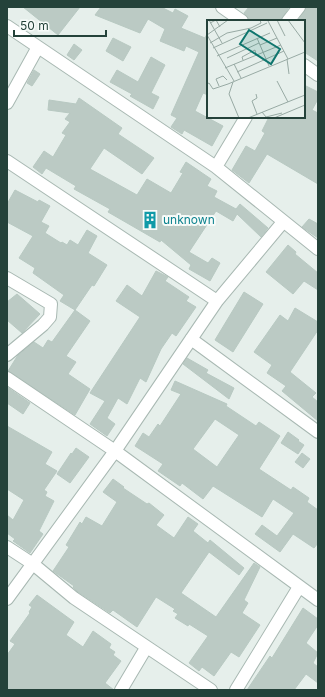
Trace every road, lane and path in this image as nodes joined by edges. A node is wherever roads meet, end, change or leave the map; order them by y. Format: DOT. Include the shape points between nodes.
graph roads {
  1 [pos="222,7"];
  2 [pos="299,7"];
  3 [pos="241,20"];
  4 [pos="289,20"];
  5 [pos="7,26"];
  6 [pos="38,47"];
  7 [pos="305,66"];
  8 [pos="318,75"];
  9 [pos="7,103"];
  10 [pos="245,118"];
  11 [pos="7,161"];
  12 [pos="216,167"];
  13 [pos="283,222"];
  14 [pos="318,249"];
  15 [pos="7,278"];
  16 [pos="217,301"];
  17 [pos="191,339"];
  18 [pos="7,355"];
  19 [pos="7,378"];
  20 [pos="318,432"];
  21 [pos="115,451"];
  22 [pos="7,547"];
  23 [pos="33,564"];
  24 [pos="299,587"];
  25 [pos="7,599"];
  26 [pos="318,600"];
  27 [pos="146,648"];
  28 [pos="121,690"];
  29 [pos="211,690"];
  30 [pos="236,690"];
  1 -- 3 [label="street"];
  2 -- 4 [label="street"];
  5 -- 6 [label="street"];
  6 -- 9 [label="street"];
  6 -- 12 [label="street"];
  7 -- 8 [label="street"];
  10 -- 12 [label="street"];
  11 -- 16 [label="street"];
  12 -- 13 [label="street"];
  13 -- 14 [label="street"];
  13 -- 16 [label="street"];
  15 -- 18 [label="street" via="51,304 50,317 43,326"];
  16 -- 17 [label="street"];
  17 -- 20 [label="street"];
  17 -- 21 [label="street"];
  19 -- 21 [label="street"];
  21 -- 23 [label="street"];
  21 -- 24 [label="street"];
  22 -- 23 [label="street"];
  23 -- 25 [label="street"];
  23 -- 27 [label="street" via="74,598"];
  24 -- 26 [label="street"];
  24 -- 30 [label="street"];
  27 -- 28 [label="street"];
  27 -- 29 [label="street"];
}
